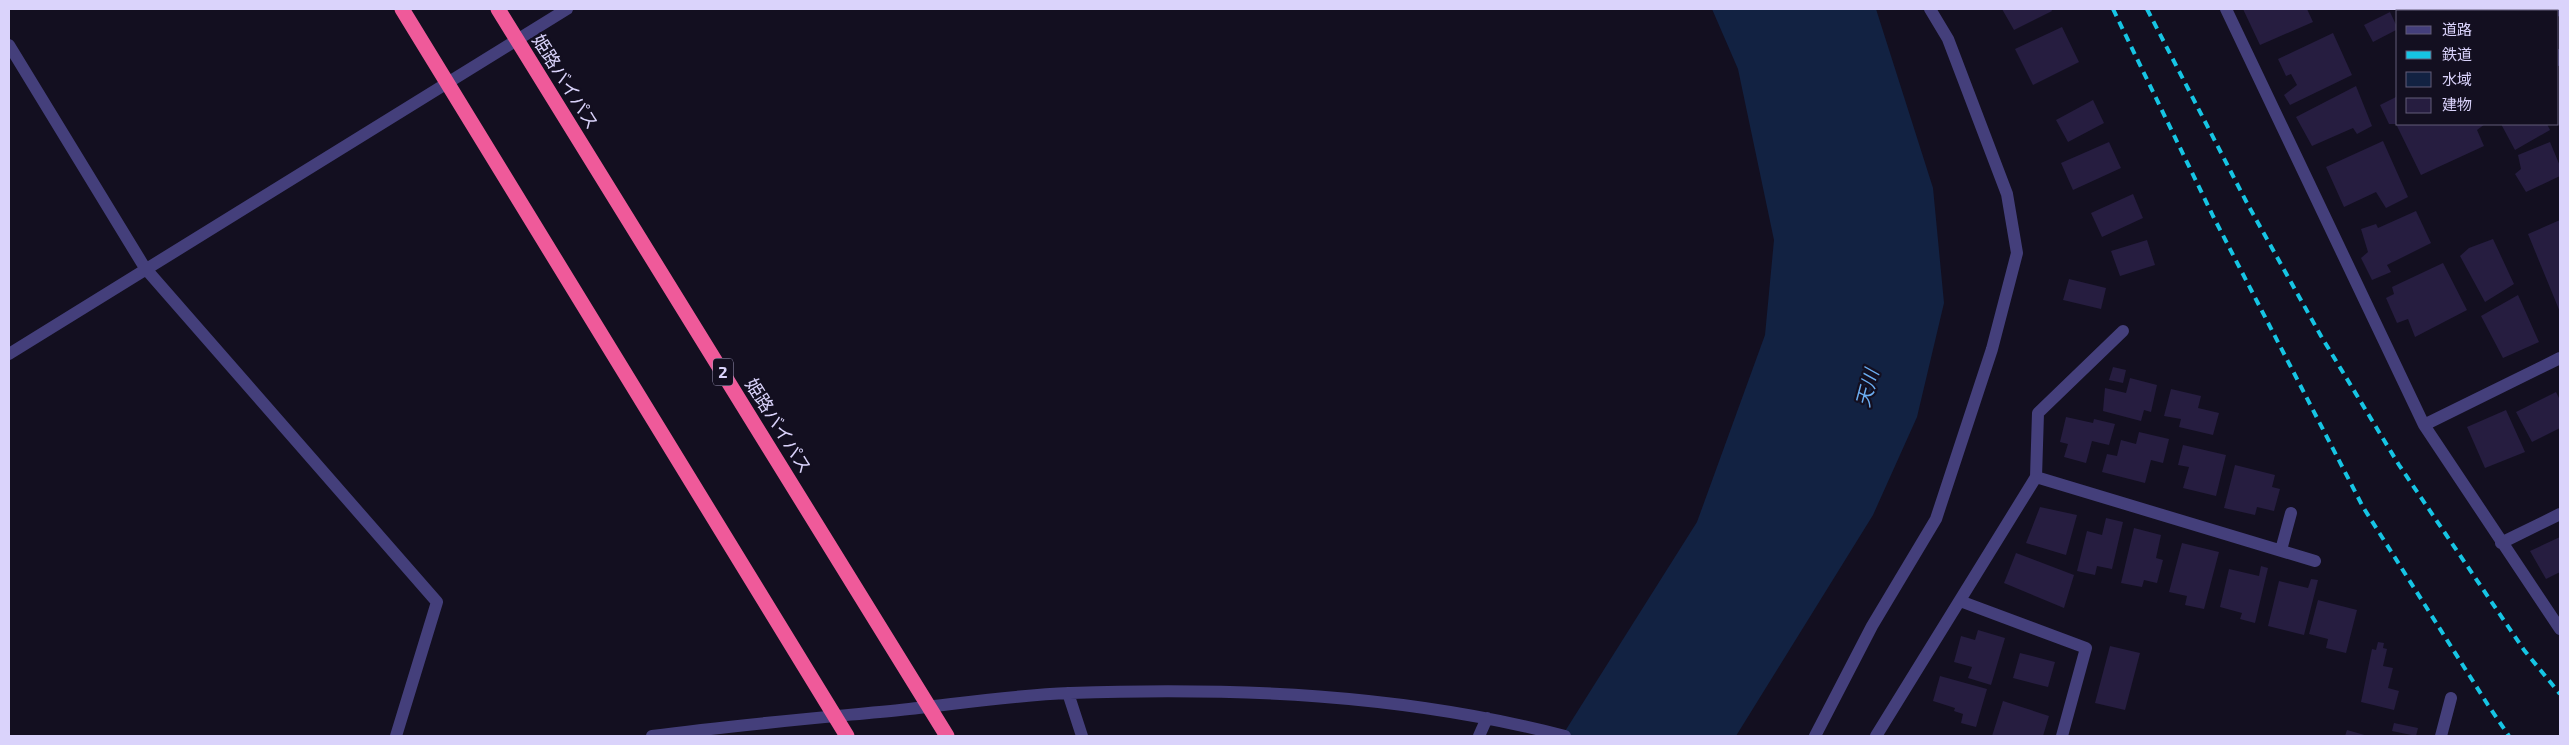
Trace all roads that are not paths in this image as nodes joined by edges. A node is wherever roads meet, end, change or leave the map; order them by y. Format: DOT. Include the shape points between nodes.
graph roads {
  1 [pos="402,9"];
  2 [pos="498,9"];
  3 [pos="567,9"];
  4 [pos="1930,9"];
  5 [pos="2226,9"];
  6 [pos="9,44"];
  7 [pos="145,268"];
  8 [pos="2123,331"];
  9 [pos="9,354"];
  10 [pos="2560,358"];
  11 [pos="2424,425"];
  12 [pos="2036,477"];
  13 [pos="2290,513"];
  14 [pos="2560,514"];
  15 [pos="2501,543"];
  16 [pos="2281,550"];
  17 [pos="2315,561"];
  18 [pos="1960,601"];
  19 [pos="2560,629"];
  20 [pos="1068,693"];
  21 [pos="2451,698"];
  22 [pos="1487,718"];
  23 [pos="717,732"];
  24 [pos="396,736"];
  25 [pos="652,736"];
  26 [pos="847,736"];
  27 [pos="947,736"];
  28 [pos="1082,736"];
  29 [pos="1479,736"];
  30 [pos="1565,736"];
  31 [pos="1815,736"];
  32 [pos="1876,736"];
  33 [pos="2062,736"];
  34 [pos="2441,736"];
  1 -- 26 [label="highway, bridge"];
  2 -- 27 [label="highway, 姫路バイパス / 2, bridge"];
  3 -- 7 [label="street"];
  4 -- 31 [label="street" via="1948,40 2007,194 2017,253 1992,349 1936,519 1872,626"];
  5 -- 11 [label="street"];
  6 -- 7 [label="street"];
  7 -- 9 [label="street"];
  7 -- 24 [label="street" via="437,602"];
  8 -- 12 [label="street" via="2038,413"];
  10 -- 11 [label="street"];
  11 -- 15 [label="street"];
  12 -- 16 [label="street"];
  12 -- 18 [label="street"];
  13 -- 16 [label="street"];
  14 -- 15 [label="street"];
  15 -- 19 [label="street"];
  16 -- 17 [label="street"];
  18 -- 32 [label="street"];
  18 -- 33 [label="street" via="2086,648"];
  20 -- 22 [label="street" via="1247,692 1338,697"];
  20 -- 23 [label="street"];
  20 -- 28 [label="street"];
  21 -- 34 [label="street"];
  22 -- 29 [label="street"];
  22 -- 30 [label="street"];
  23 -- 25 [label="street"];
}
